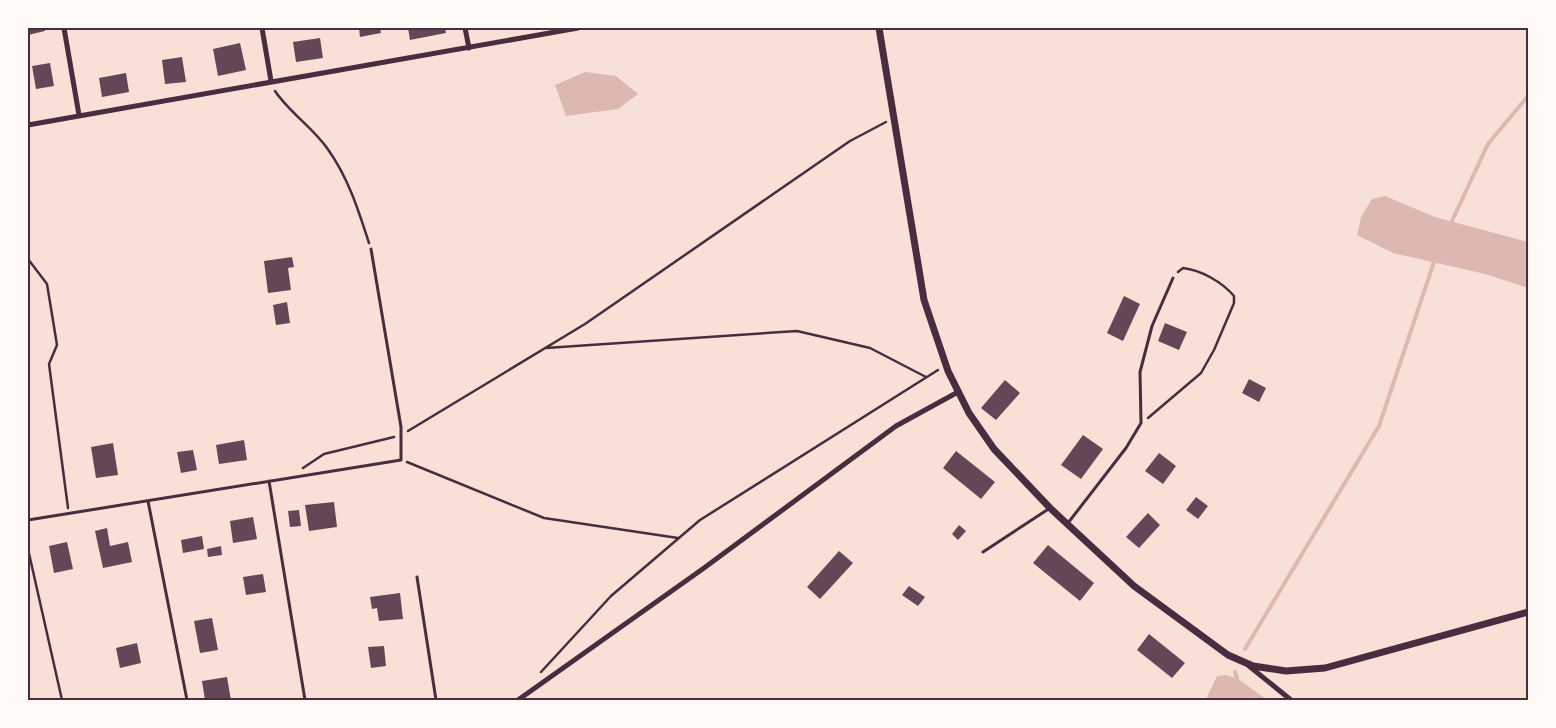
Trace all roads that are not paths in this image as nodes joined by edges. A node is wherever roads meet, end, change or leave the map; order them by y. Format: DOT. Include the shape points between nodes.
graph roads {
  1 [pos="64,28"];
  2 [pos="262,28"];
  3 [pos="466,28"];
  4 [pos="578,28"];
  5 [pos="879,28"];
  6 [pos="469,48"];
  7 [pos="271,81"];
  8 [pos="79,115"];
  9 [pos="28,125"];
  10 [pos="371,249"];
  11 [pos="1173,278"];
  12 [pos="958,392"];
  13 [pos="268,481"];
  14 [pos="148,501"];
  15 [pos="1050,508"];
  16 [pos="28,520"];
  17 [pos="1068,524"];
  18 [pos="983,552"];
  19 [pos="417,577"];
  20 [pos="1528,612"];
  21 [pos="1247,664"];
  22 [pos="187,700"];
  23 [pos="305,700"];
  24 [pos="436,700"];
  25 [pos="518,700"];
  26 [pos="1291,700"];
  1 -- 8 [label="street"];
  2 -- 7 [label="street"];
  3 -- 6 [label="street"];
  4 -- 6 [label="street"];
  5 -- 12 [label="street" via="924,300 945,365"];
  6 -- 7 [label="street"];
  7 -- 8 [label="street"];
  8 -- 9 [label="street"];
  10 -- 13 [label="lane" via="401,435 401,460"];
  11 -- 17 [label="lane" via="1152,326 1140,372 1141,423"];
  12 -- 15 [label="street" via="994,449"];
  12 -- 25 [label="street" via="896,426"];
  13 -- 14 [label="lane"];
  13 -- 23 [label="lane"];
  14 -- 16 [label="lane"];
  14 -- 22 [label="lane"];
  15 -- 17 [label="street"];
  15 -- 18 [label="lane"];
  17 -- 21 [label="street" via="1134,586 1216,648"];
  19 -- 24 [label="lane"];
  20 -- 21 [label="street" via="1319,669 1286,671"];
  21 -- 26 [label="street"];
}
